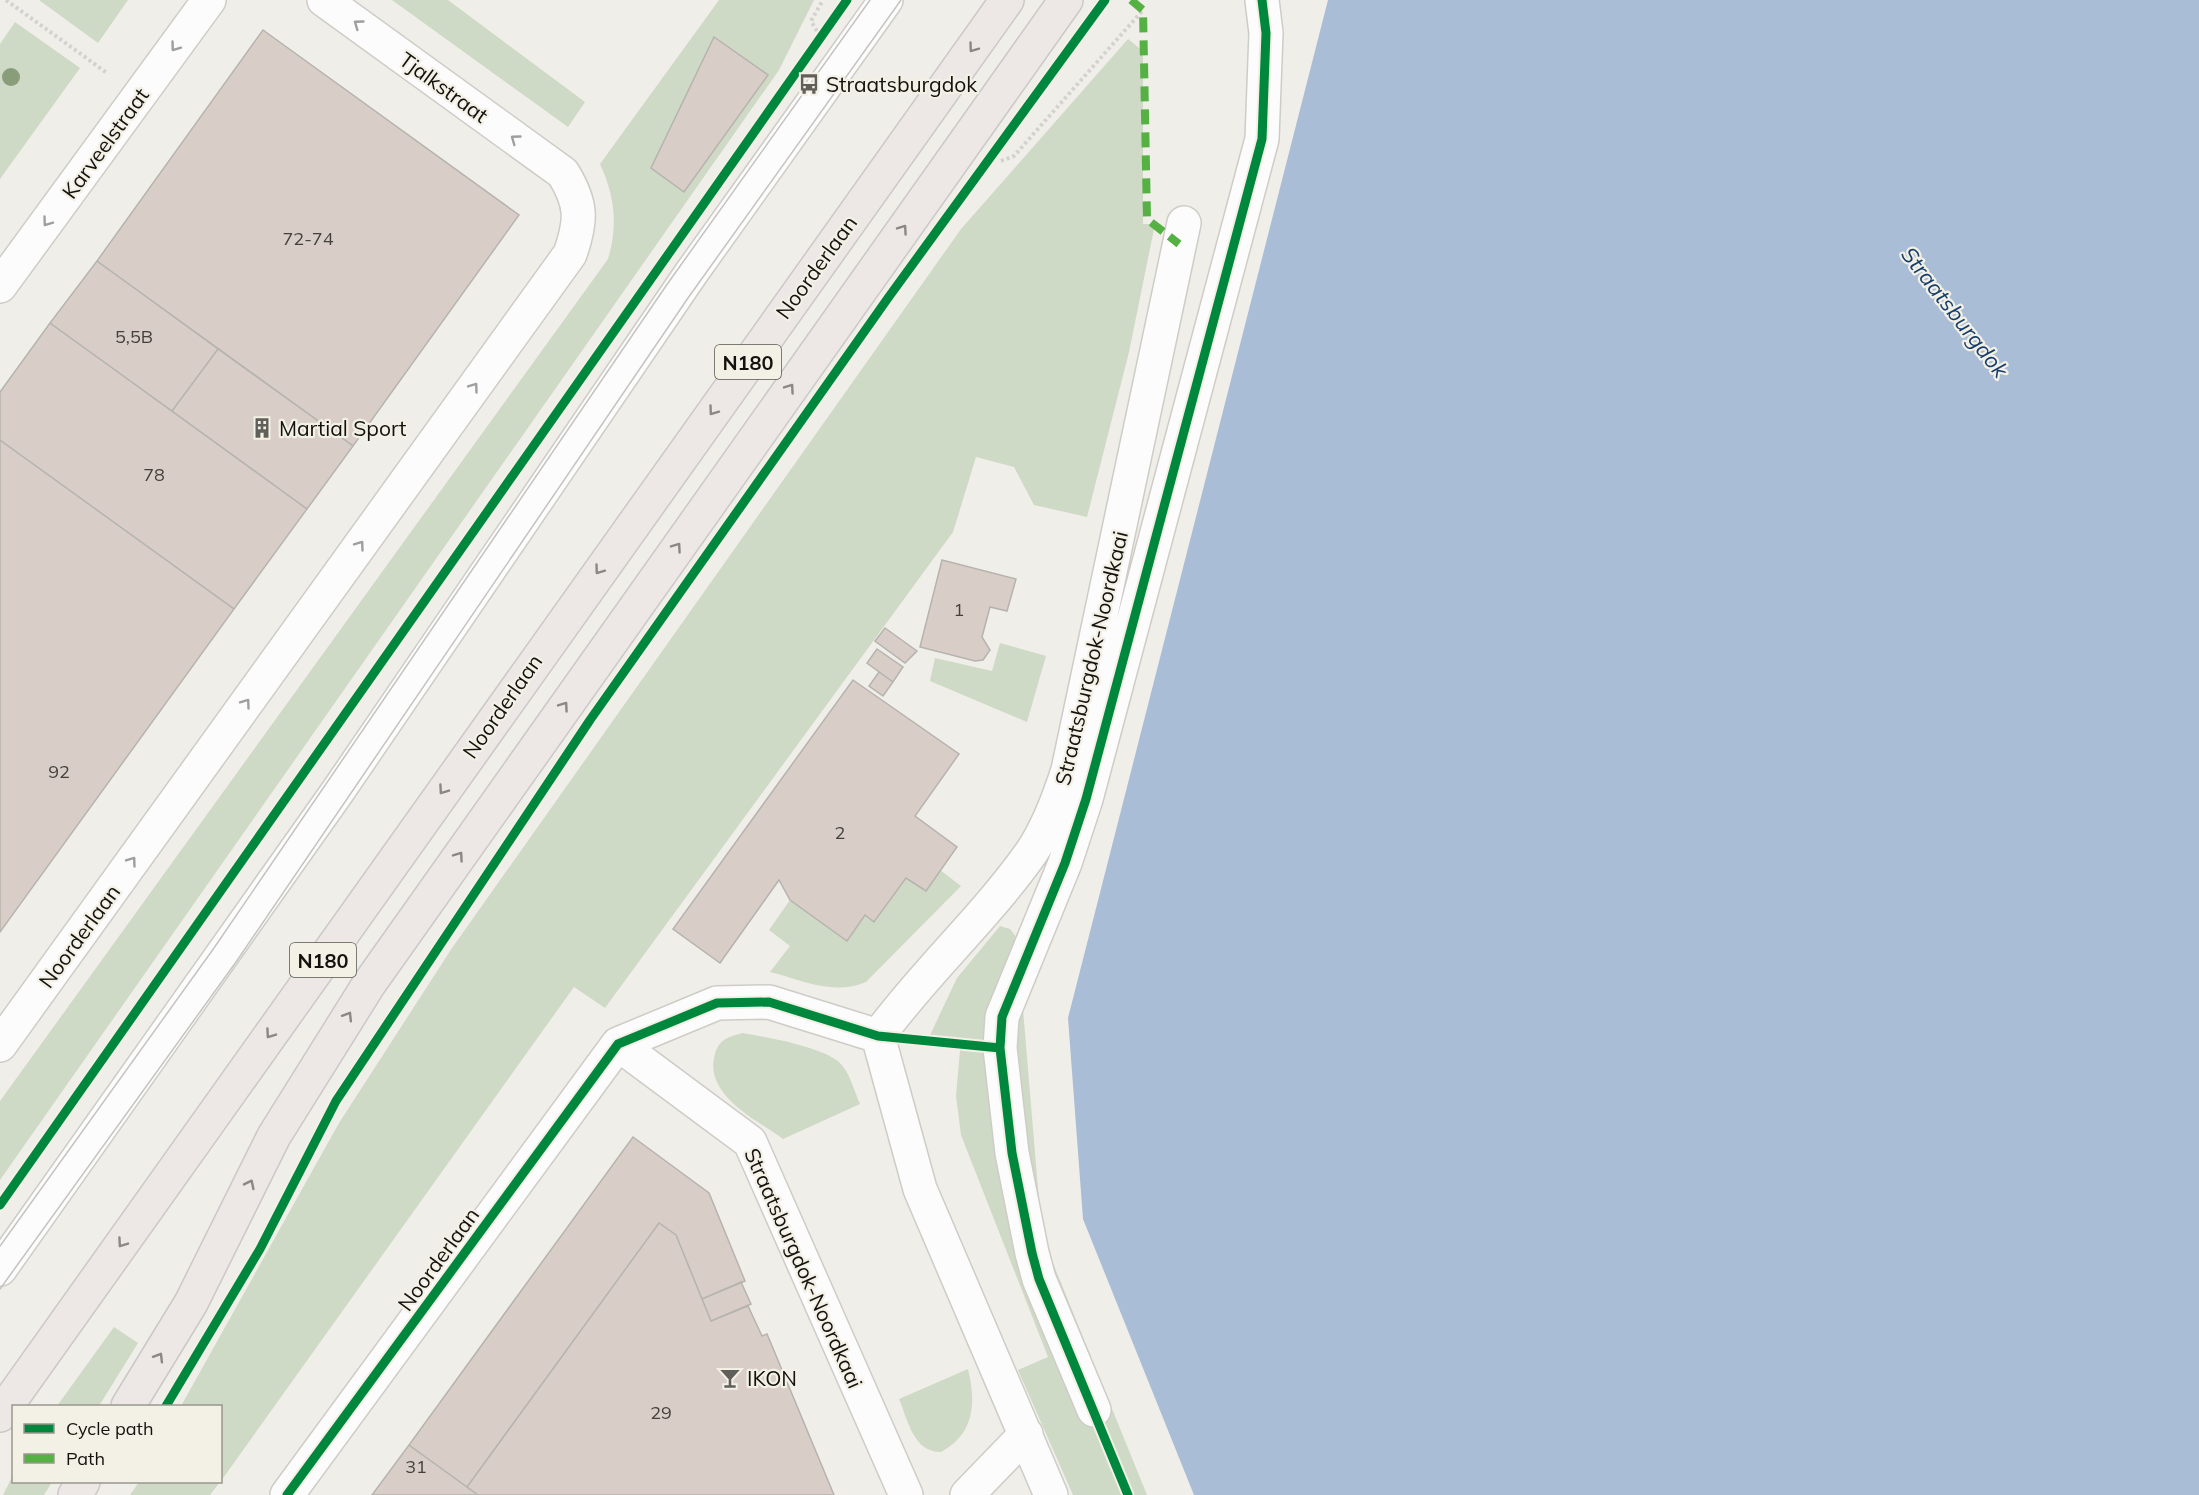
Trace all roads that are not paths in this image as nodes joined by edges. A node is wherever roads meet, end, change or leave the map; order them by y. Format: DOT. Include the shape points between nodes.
graph roads {
  1 [pos="209,0"];
  2 [pos="324,0"];
  3 [pos="886,0"];
  4 [pos="1007,0"];
  5 [pos="1066,0"];
  6 [pos="1262,0"];
  7 [pos="563,173"];
  8 [pos="1184,223"];
  9 [pos="0,286"];
  10 [pos="878,1036"];
  11 [pos="618,1044"];
  12 [pos="0,1045"];
  13 [pos="1,1265"];
  14 [pos="129,1405"];
  15 [pos="1094,1410"];
  16 [pos="0,1414"];
  17 [pos="1026,1434"];
  18 [pos="287,1495"];
  19 [pos="906,1495"];
  20 [pos="967,1495"];
  21 [pos="1051,1495"];
  1 -- 9 [label="street, Karveelstraat, one-way"];
  7 -- 2 [label="street, Tjalkstraat, one-way"];
  3 -- 13 [label="street" via="666,310 338,791"];
  4 -- 16 [label="main road, Noorderlaan / N180, one-way"];
  14 -- 5 [label="main road, N180, one-way" via="191,1303 274,1136 369,984"];
  6 -- 15 [label="street" via="1266,33 1262,139 1086,799 1065,863 1002,1017 1000,1048 1006,1105 1032,1253 1039,1279"];
  12 -- 7 [label="street, Noorderlaan, one-way" via="570,254 580,228 579,212 574,191"];
  8 -- 10 [label="street, Straatsburgdok-Noordkaai" via="1071,758 1059,798 1032,851"];
  10 -- 11 [label="street" via="769,1002 717,1003"];
  10 -- 17 [label="street" via="920,1188"];
  11 -- 18 [label="street, Noorderlaan"];
  11 -- 19 [label="street, Straatsburgdok-Noordkaai" via="750,1142"];
  17 -- 20 [label="street"];
  17 -- 21 [label="street"];
}
